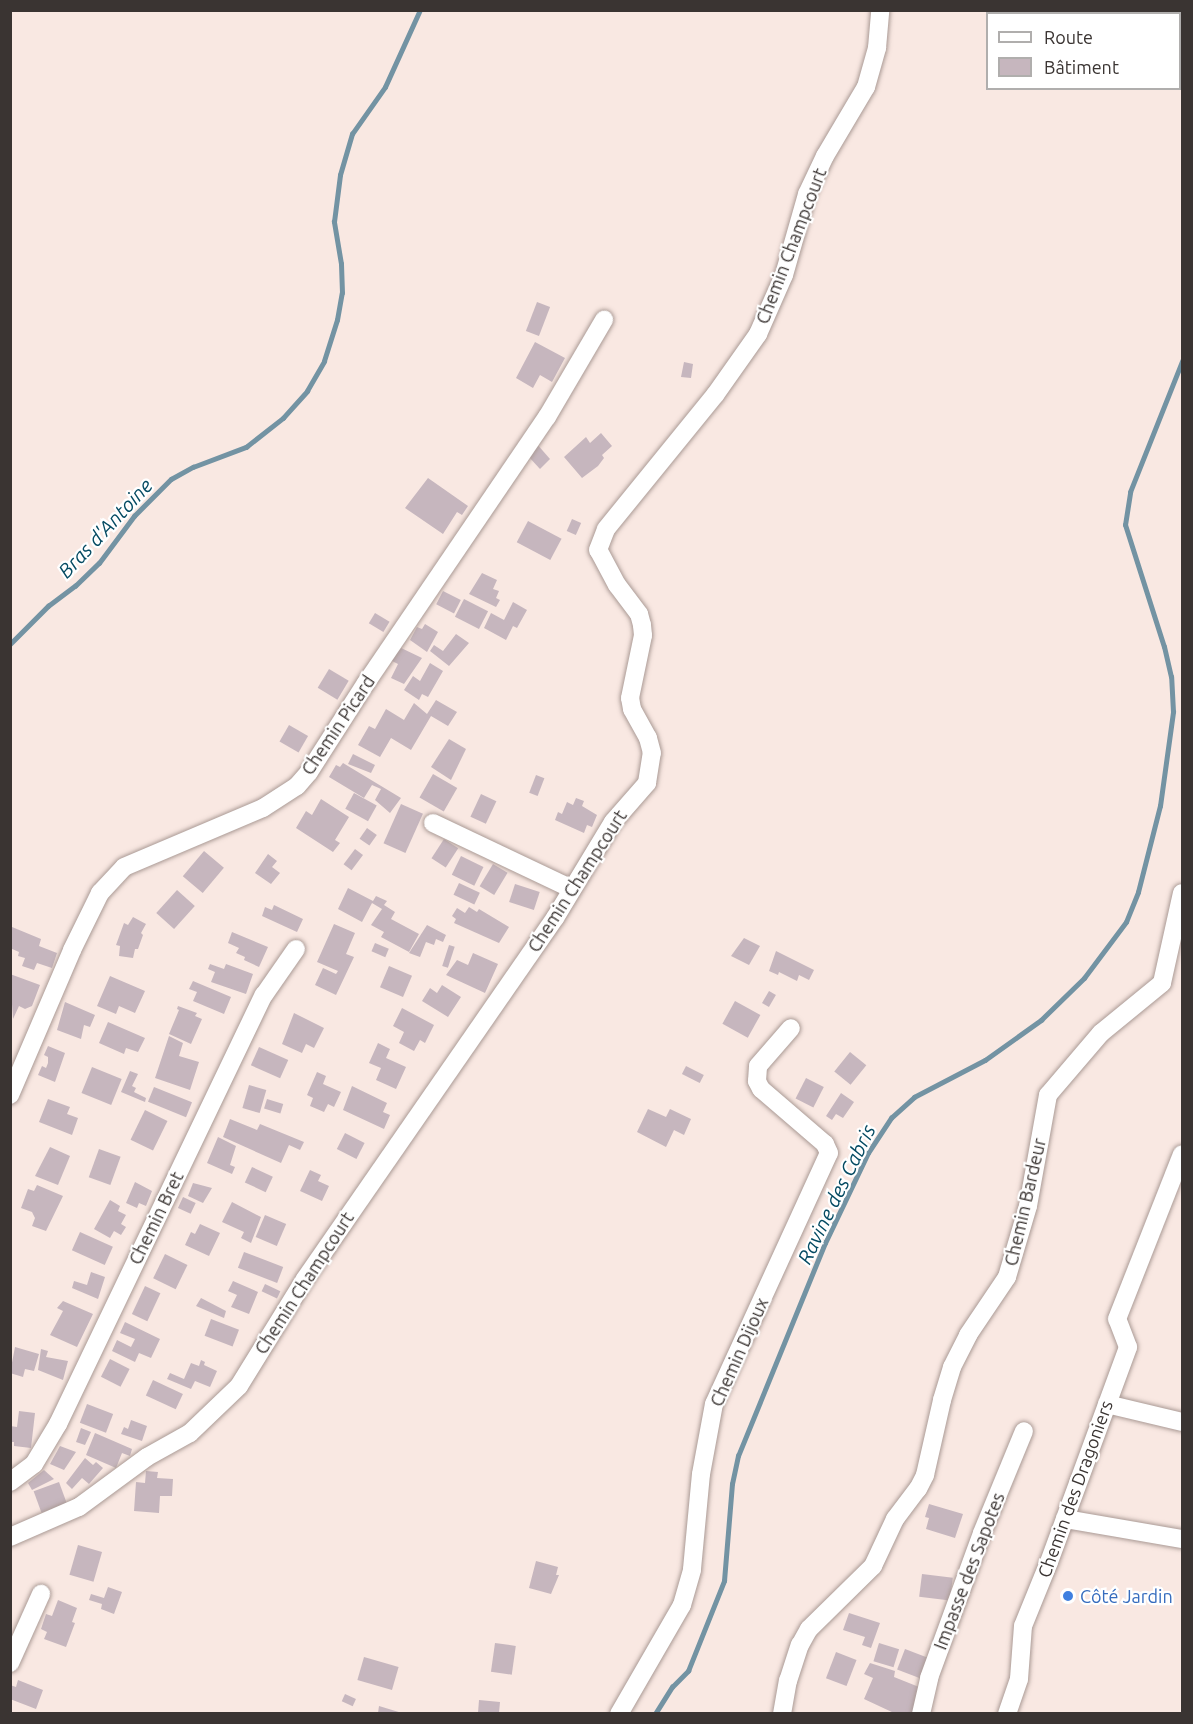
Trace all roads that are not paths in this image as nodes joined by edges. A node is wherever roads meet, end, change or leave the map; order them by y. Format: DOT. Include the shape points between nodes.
graph roads {
  1 [pos="880,10"];
  2 [pos="604,320"];
  3 [pos="434,824"];
  4 [pos="572,889"];
  5 [pos="1182,893"];
  6 [pos="296,949"];
  7 [pos="791,1028"];
  8 [pos="10,1095"];
  9 [pos="1182,1154"];
  10 [pos="1107,1404"];
  11 [pos="1182,1422"];
  12 [pos="1024,1431"];
  13 [pos="10,1482"];
  14 [pos="1065,1519"];
  15 [pos="10,1538"];
  16 [pos="1182,1539"];
  17 [pos="41,1594"];
  18 [pos="10,1663"];
  19 [pos="619,1713"];
  20 [pos="782,1713"];
  21 [pos="921,1713"];
  22 [pos="1007,1713"];
  1 -- 4 [label="street, Chemin Champcourt" via="877,48 866,87 807,194 784,275 758,334 715,395 606,530 598,550 642,625 630,698 632,710 648,738 652,768 647,783 613,822"];
  2 -- 8 [label="street, Chemin Picard" via="547,417 297,786 263,808 124,867 100,893"];
  3 -- 4 [label="street"];
  4 -- 15 [label="street, Chemin Champcourt" via="304,1279 239,1386 190,1433 147,1456 80,1507"];
  5 -- 20 [label="street, Chemin Bardeur" via="1162,982 1101,1033 1048,1095 1028,1206 1007,1277 968,1335 952,1367 925,1475 895,1519 873,1566 809,1629 788,1681"];
  6 -- 13 [label="street, Chemin Bret" via="264,995 52,1434 34,1464"];
  7 -- 19 [label="street, Chemin Dijoux" via="758,1066 757,1081 760,1089 825,1144 829,1153 714,1404 701,1474 692,1569 682,1605"];
  9 -- 10 [label="street, Chemin des Dragoniers" via="1117,1319 1128,1347"];
  10 -- 11 [label="street"];
  10 -- 14 [label="street, Chemin des Dragoniers"];
  12 -- 21 [label="street, Impasse des Sapotes" via="929,1678"];
  14 -- 16 [label="street"];
  14 -- 22 [label="street, Chemin des Dragoniers" via="1023,1626 1019,1679"];
  17 -- 18 [label="street"];
}
